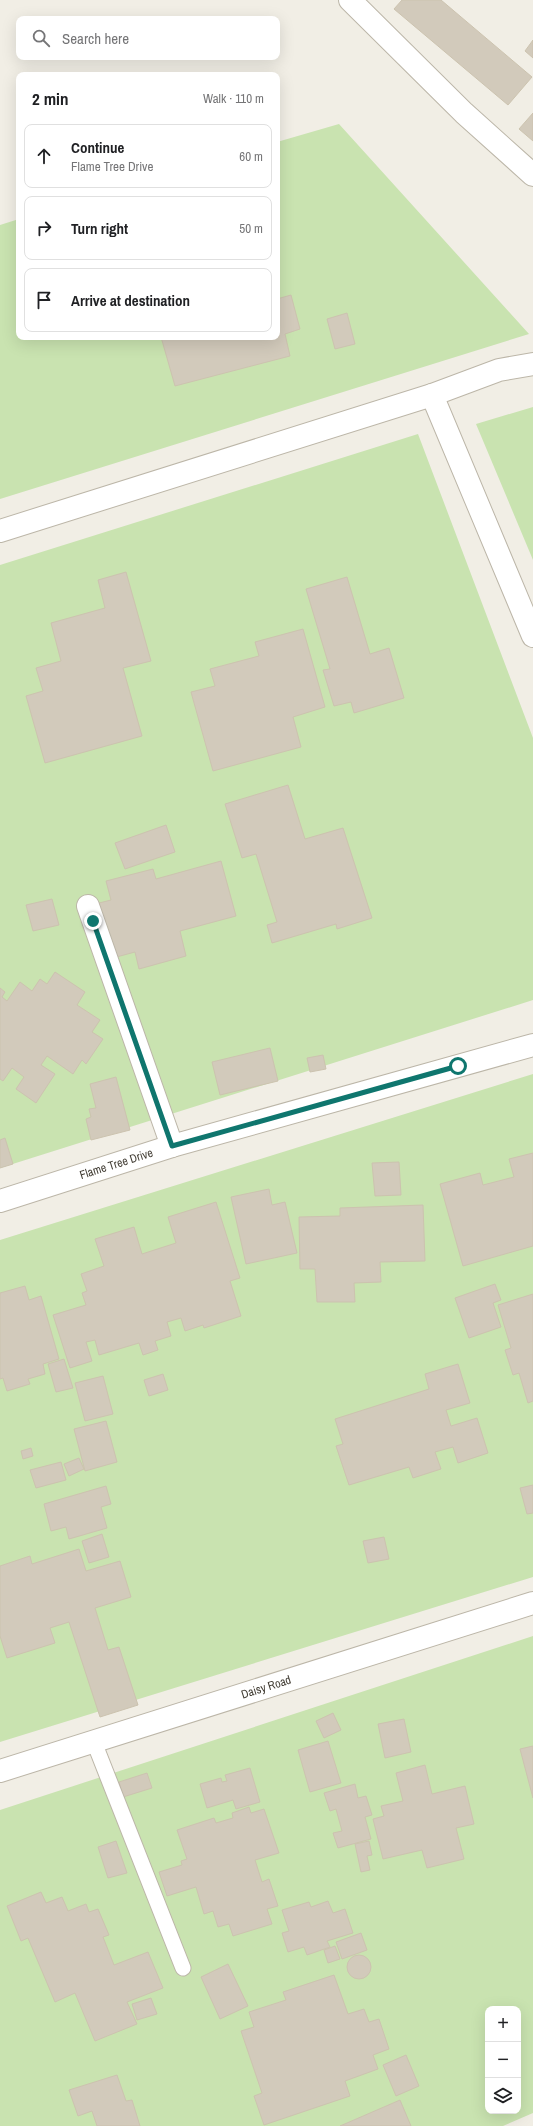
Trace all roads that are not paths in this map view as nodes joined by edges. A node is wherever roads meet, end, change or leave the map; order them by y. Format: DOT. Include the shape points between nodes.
graph roads {
  1 [pos="350,0"];
  2 [pos="533,175"];
  3 [pos="533,364"];
  4 [pos="432,395"];
  5 [pos="0,531"];
  6 [pos="533,636"];
  7 [pos="88,906"];
  8 [pos="533,1046"];
  9 [pos="172,1146"];
  10 [pos="0,1200"];
  11 [pos="533,1603"];
  12 [pos="94,1742"];
  13 [pos="0,1771"];
  14 [pos="183,1968"];
  1 -- 2 [label="street" via="464,113"];
  3 -- 4 [label="street" via="499,370"];
  4 -- 5 [label="street"];
  4 -- 6 [label="street"];
  7 -- 9 [label="street"];
  8 -- 9 [label="street, Flame Tree Drive"];
  9 -- 10 [label="street, Flame Tree Drive"];
  11 -- 12 [label="street, Daisy Road"];
  12 -- 13 [label="street, Daisy Road"];
  12 -- 14 [label="lane"];
}
